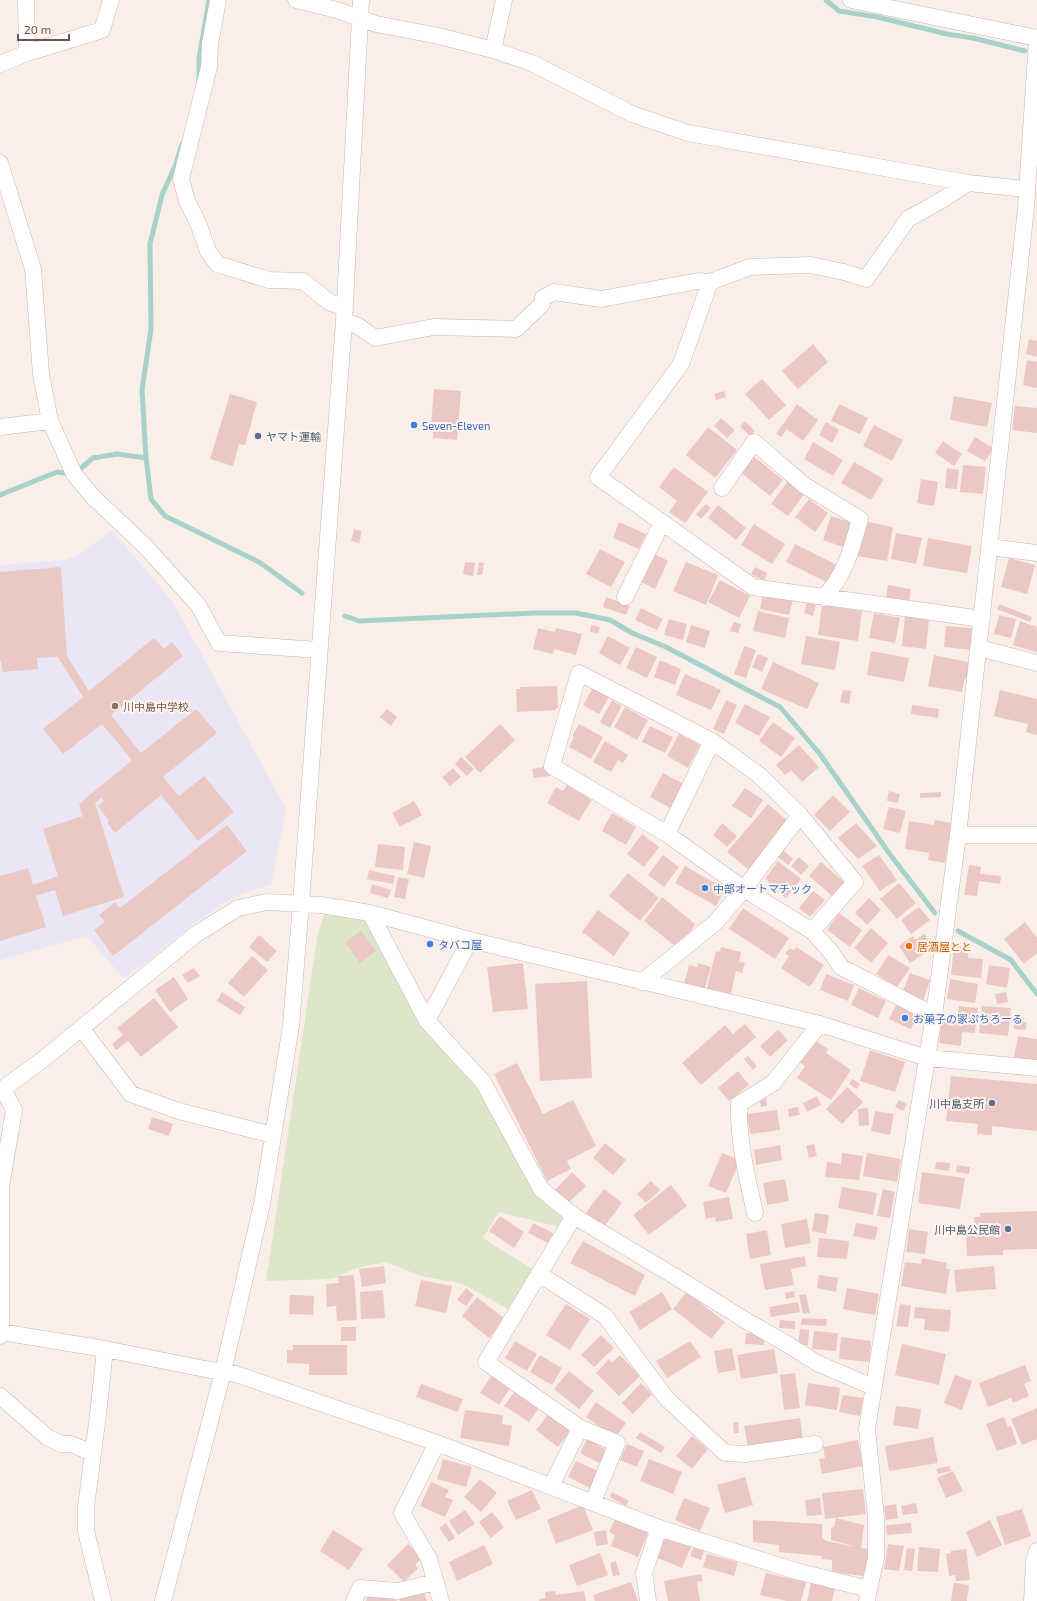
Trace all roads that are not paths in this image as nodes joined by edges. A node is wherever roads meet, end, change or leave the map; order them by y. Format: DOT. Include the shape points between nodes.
graph roads {
  1 [pos="26,0"];
  2 [pos="111,0"];
  3 [pos="218,0"];
  4 [pos="296,0"];
  5 [pos="361,0"];
  6 [pos="504,0"];
  7 [pos="851,0"];
  8 [pos="360,19"];
  9 [pos="1037,39"];
  10 [pos="493,50"];
  11 [pos="27,53"];
  12 [pos="0,64"];
  13 [pos="1035,92"];
  14 [pos="0,163"];
  15 [pos="968,183"];
  16 [pos="1026,189"];
  17 [pos="1032,209"];
  18 [pos="710,282"];
  19 [pos="345,314"];
  20 [pos="50,421"];
  21 [pos="0,427"];
  22 [pos="722,488"];
  23 [pos="662,523"];
  24 [pos="990,547"];
  25 [pos="1037,553"];
  26 [pos="625,597"];
  27 [pos="823,598"];
  28 [pos="982,619"];
  29 [pos="979,648"];
  30 [pos="319,650"];
  31 [pos="1037,663"];
  32 [pos="712,741"];
  33 [pos="800,815"];
  34 [pos="667,834"];
  35 [pos="1037,835"];
  36 [pos="958,836"];
  37 [pos="744,889"];
  38 [pos="302,903"];
  39 [pos="370,913"];
  40 [pos="812,931"];
  41 [pos="470,940"];
  42 [pos="642,982"];
  43 [pos="934,1015"];
  44 [pos="427,1021"];
  45 [pos="820,1024"];
  46 [pos="81,1028"];
  47 [pos="927,1058"];
  48 [pos="1037,1068"];
  49 [pos="1,1090"];
  50 [pos="273,1135"];
  51 [pos="755,1213"];
  52 [pos="574,1216"];
  53 [pos="539,1274"];
  54 [pos="0,1333"];
  55 [pos="105,1349"];
  56 [pos="223,1372"];
  57 [pos="873,1388"];
  58 [pos="0,1396"];
  59 [pos="580,1428"];
  60 [pos="437,1443"];
  61 [pos="815,1444"];
  62 [pos="92,1453"];
  63 [pos="551,1486"];
  64 [pos="593,1502"];
  65 [pos="659,1528"];
  66 [pos="1037,1551"];
  67 [pos="436,1582"];
  68 [pos="868,1595"];
  69 [pos="1034,1598"];
  70 [pos="103,1601"];
  71 [pos="163,1601"];
  72 [pos="354,1601"];
  73 [pos="441,1601"];
  74 [pos="648,1601"];
  1 -- 11 [label="street"];
  2 -- 11 [label="street" via="102,30"];
  3 -- 19 [label="street" via="210,44 209,67 181,179 187,201 208,251 217,264 269,280 303,281"];
  4 -- 8 [label="street" via="337,10"];
  5 -- 8 [label="street"];
  6 -- 10 [label="street"];
  7 -- 9 [label="street"];
  8 -- 10 [label="street"];
  8 -- 19 [label="street"];
  9 -- 13 [label="street"];
  10 -- 15 [label="street" via="532,63 632,114 688,133"];
  11 -- 12 [label="street"];
  13 -- 16 [label="street"];
  14 -- 20 [label="street" via="33,269 41,374"];
  15 -- 16 [label="street"];
  15 -- 18 [label="street" via="908,219 866,279 811,265 750,267"];
  16 -- 17 [label="street"];
  17 -- 24 [label="street"];
  18 -- 19 [label="street" via="601,299 554,292 542,298 542,304 516,329 434,327 375,338"];
  18 -- 23 [label="street" via="681,364 598,477"];
  19 -- 30 [label="street"];
  20 -- 21 [label="street"];
  20 -- 30 [label="street" via="74,474 93,497 146,547 198,605 219,643"];
  22 -- 27 [label="street" via="754,442 804,485 860,519 847,564 831,591"];
  23 -- 26 [label="street"];
  23 -- 27 [label="street" via="752,587"];
  24 -- 25 [label="street"];
  24 -- 28 [label="street"];
  27 -- 28 [label="street"];
  28 -- 29 [label="street"];
  29 -- 31 [label="street"];
  29 -- 36 [label="street"];
  30 -- 38 [label="street"];
  32 -- 33 [label="street" via="759,775"];
  32 -- 34 [label="street"];
  32 -- 34 [label="street" via="579,673 552,766"];
  33 -- 37 [label="street"];
  33 -- 40 [label="street" via="855,882"];
  34 -- 37 [label="street"];
  35 -- 36 [label="street"];
  36 -- 43 [label="street"];
  37 -- 40 [label="street"];
  37 -- 42 [label="street" via="716,922"];
  38 -- 39 [label="street"];
  38 -- 46 [label="street" via="267,902 238,908 195,935"];
  38 -- 50 [label="street" via="291,1026"];
  39 -- 41 [label="street"];
  39 -- 44 [label="street"];
  40 -- 43 [label="street" via="841,967"];
  41 -- 42 [label="street"];
  41 -- 44 [label="street"];
  42 -- 45 [label="street"];
  43 -- 47 [label="street"];
  44 -- 52 [label="street" via="484,1082 541,1189"];
  45 -- 47 [label="street"];
  45 -- 51 [label="street" via="774,1083 739,1104 745,1168"];
  46 -- 49 [label="street"];
  46 -- 50 [label="street" via="131,1094 179,1111"];
  47 -- 48 [label="street"];
  47 -- 57 [label="street"];
  49 -- 54 [label="street" via="14,1110 1,1186"];
  50 -- 56 [label="street" via="262,1204"];
  52 -- 53 [label="street"];
  52 -- 57 [label="street" via="817,1363"];
  53 -- 59 [label="street" via="486,1362"];
  53 -- 61 [label="street" via="605,1316 667,1399 725,1453 746,1454"];
  54 -- 55 [label="street"];
  55 -- 56 [label="street"];
  55 -- 62 [label="street"];
  56 -- 60 [label="street" via="236,1374"];
  56 -- 71 [label="street"];
  57 -- 68 [label="street" via="867,1429 876,1509 876,1558"];
  58 -- 62 [label="street" via="47,1437"];
  59 -- 63 [label="street"];
  59 -- 64 [label="street" via="617,1443"];
  60 -- 63 [label="street"];
  60 -- 67 [label="street" via="402,1513 429,1559"];
  62 -- 70 [label="street" via="86,1531"];
  63 -- 64 [label="street"];
  64 -- 65 [label="street"];
  65 -- 68 [label="street"];
  65 -- 74 [label="street" via="644,1573"];
  66 -- 69 [label="street" via="1034,1562"];
  67 -- 72 [label="street" via="398,1591 360,1588"];
  67 -- 73 [label="street"];
}
